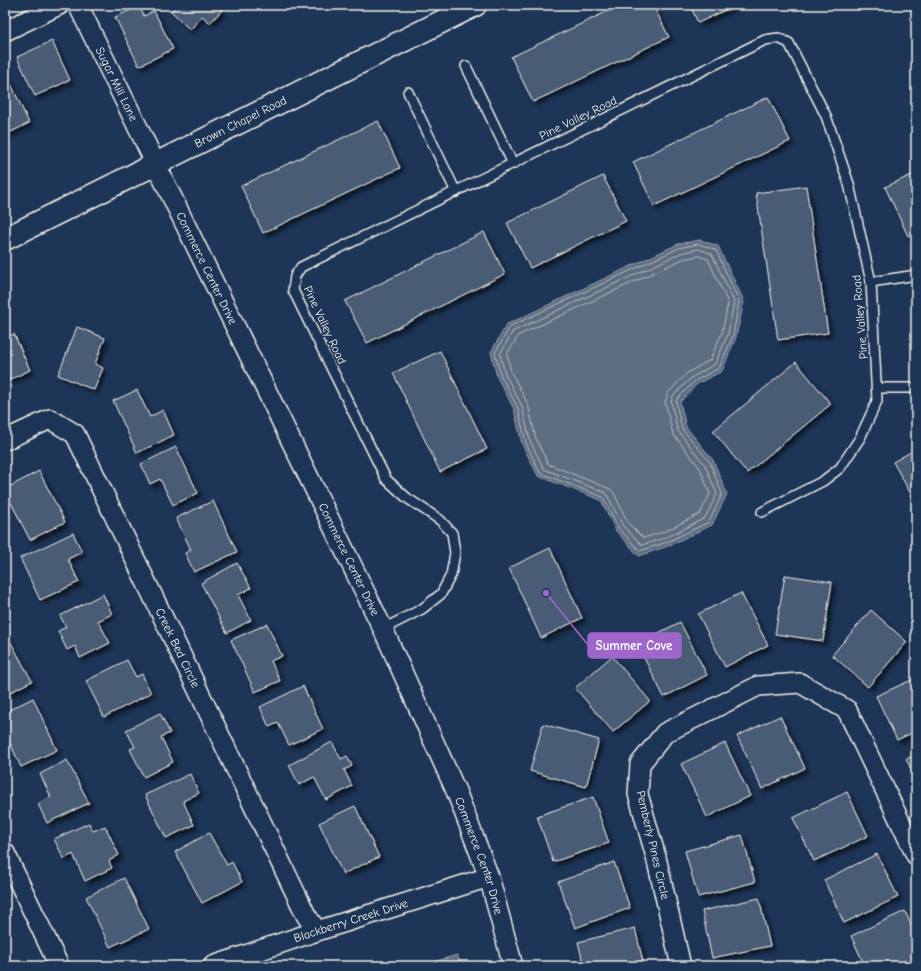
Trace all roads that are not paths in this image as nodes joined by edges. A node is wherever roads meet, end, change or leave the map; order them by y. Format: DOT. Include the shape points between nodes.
graph roads {
  1 [pos="59,5"];
  2 [pos="78,5"];
  3 [pos="475,5"];
  4 [pos="5,31"];
  5 [pos="466,66"];
  6 [pos="408,92"];
  7 [pos="156,164"];
  8 [pos="513,164"];
  9 [pos="456,192"];
  10 [pos="5,239"];
  11 [pos="916,275"];
  12 [pos="871,282"];
  13 [pos="877,388"];
  14 [pos="916,388"];
  15 [pos="5,440"];
  16 [pos="762,512"];
  17 [pos="382,629"];
  18 [pos="5,853"];
  19 [pos="916,855"];
  20 [pos="489,877"];
  21 [pos="318,931"];
  22 [pos="59,966"];
  23 [pos="213,966"];
  24 [pos="513,966"];
  25 [pos="681,966"];
  1 -- 4 [label="street"];
  2 -- 7 [label="street, Sugar Mill Lane"];
  3 -- 7 [label="street, Brown Chapel Road"];
  5 -- 8 [label="lane"];
  6 -- 9 [label="lane"];
  7 -- 10 [label="street, Brown Chapel Road"];
  7 -- 17 [label="street, Commerce Center Drive"];
  8 -- 9 [label="lane, Pine Valley Road"];
  8 -- 12 [label="lane, Pine Valley Road" via="764,40 778,38 789,43 826,116 849,184"];
  9 -- 17 [label="lane, Pine Valley Road" via="302,267 294,283 293,290 386,479 407,498 440,520 452,533 455,553 451,575 441,594 422,609"];
  11 -- 12 [label="lane"];
  12 -- 13 [label="lane, Pine Valley Road"];
  13 -- 14 [label="lane"];
  13 -- 16 [label="lane, Pine Valley Road" via="877,401 860,438 840,468 823,482"];
  15 -- 21 [label="street, Creek Bed Circle" via="50,419 75,434 306,915"];
  17 -- 20 [label="street, Commerce Center Drive" via="456,791"];
  18 -- 22 [label="street"];
  19 -- 25 [label="street, Pemberly Pines Circle" via="847,710 800,683 758,686 665,733 640,764 638,794 656,857"];
  20 -- 21 [label="street, Blackberry Creek Drive"];
  20 -- 24 [label="street, Commerce Center Drive"];
  21 -- 23 [label="street, Blackberry Creek Drive"];
}
